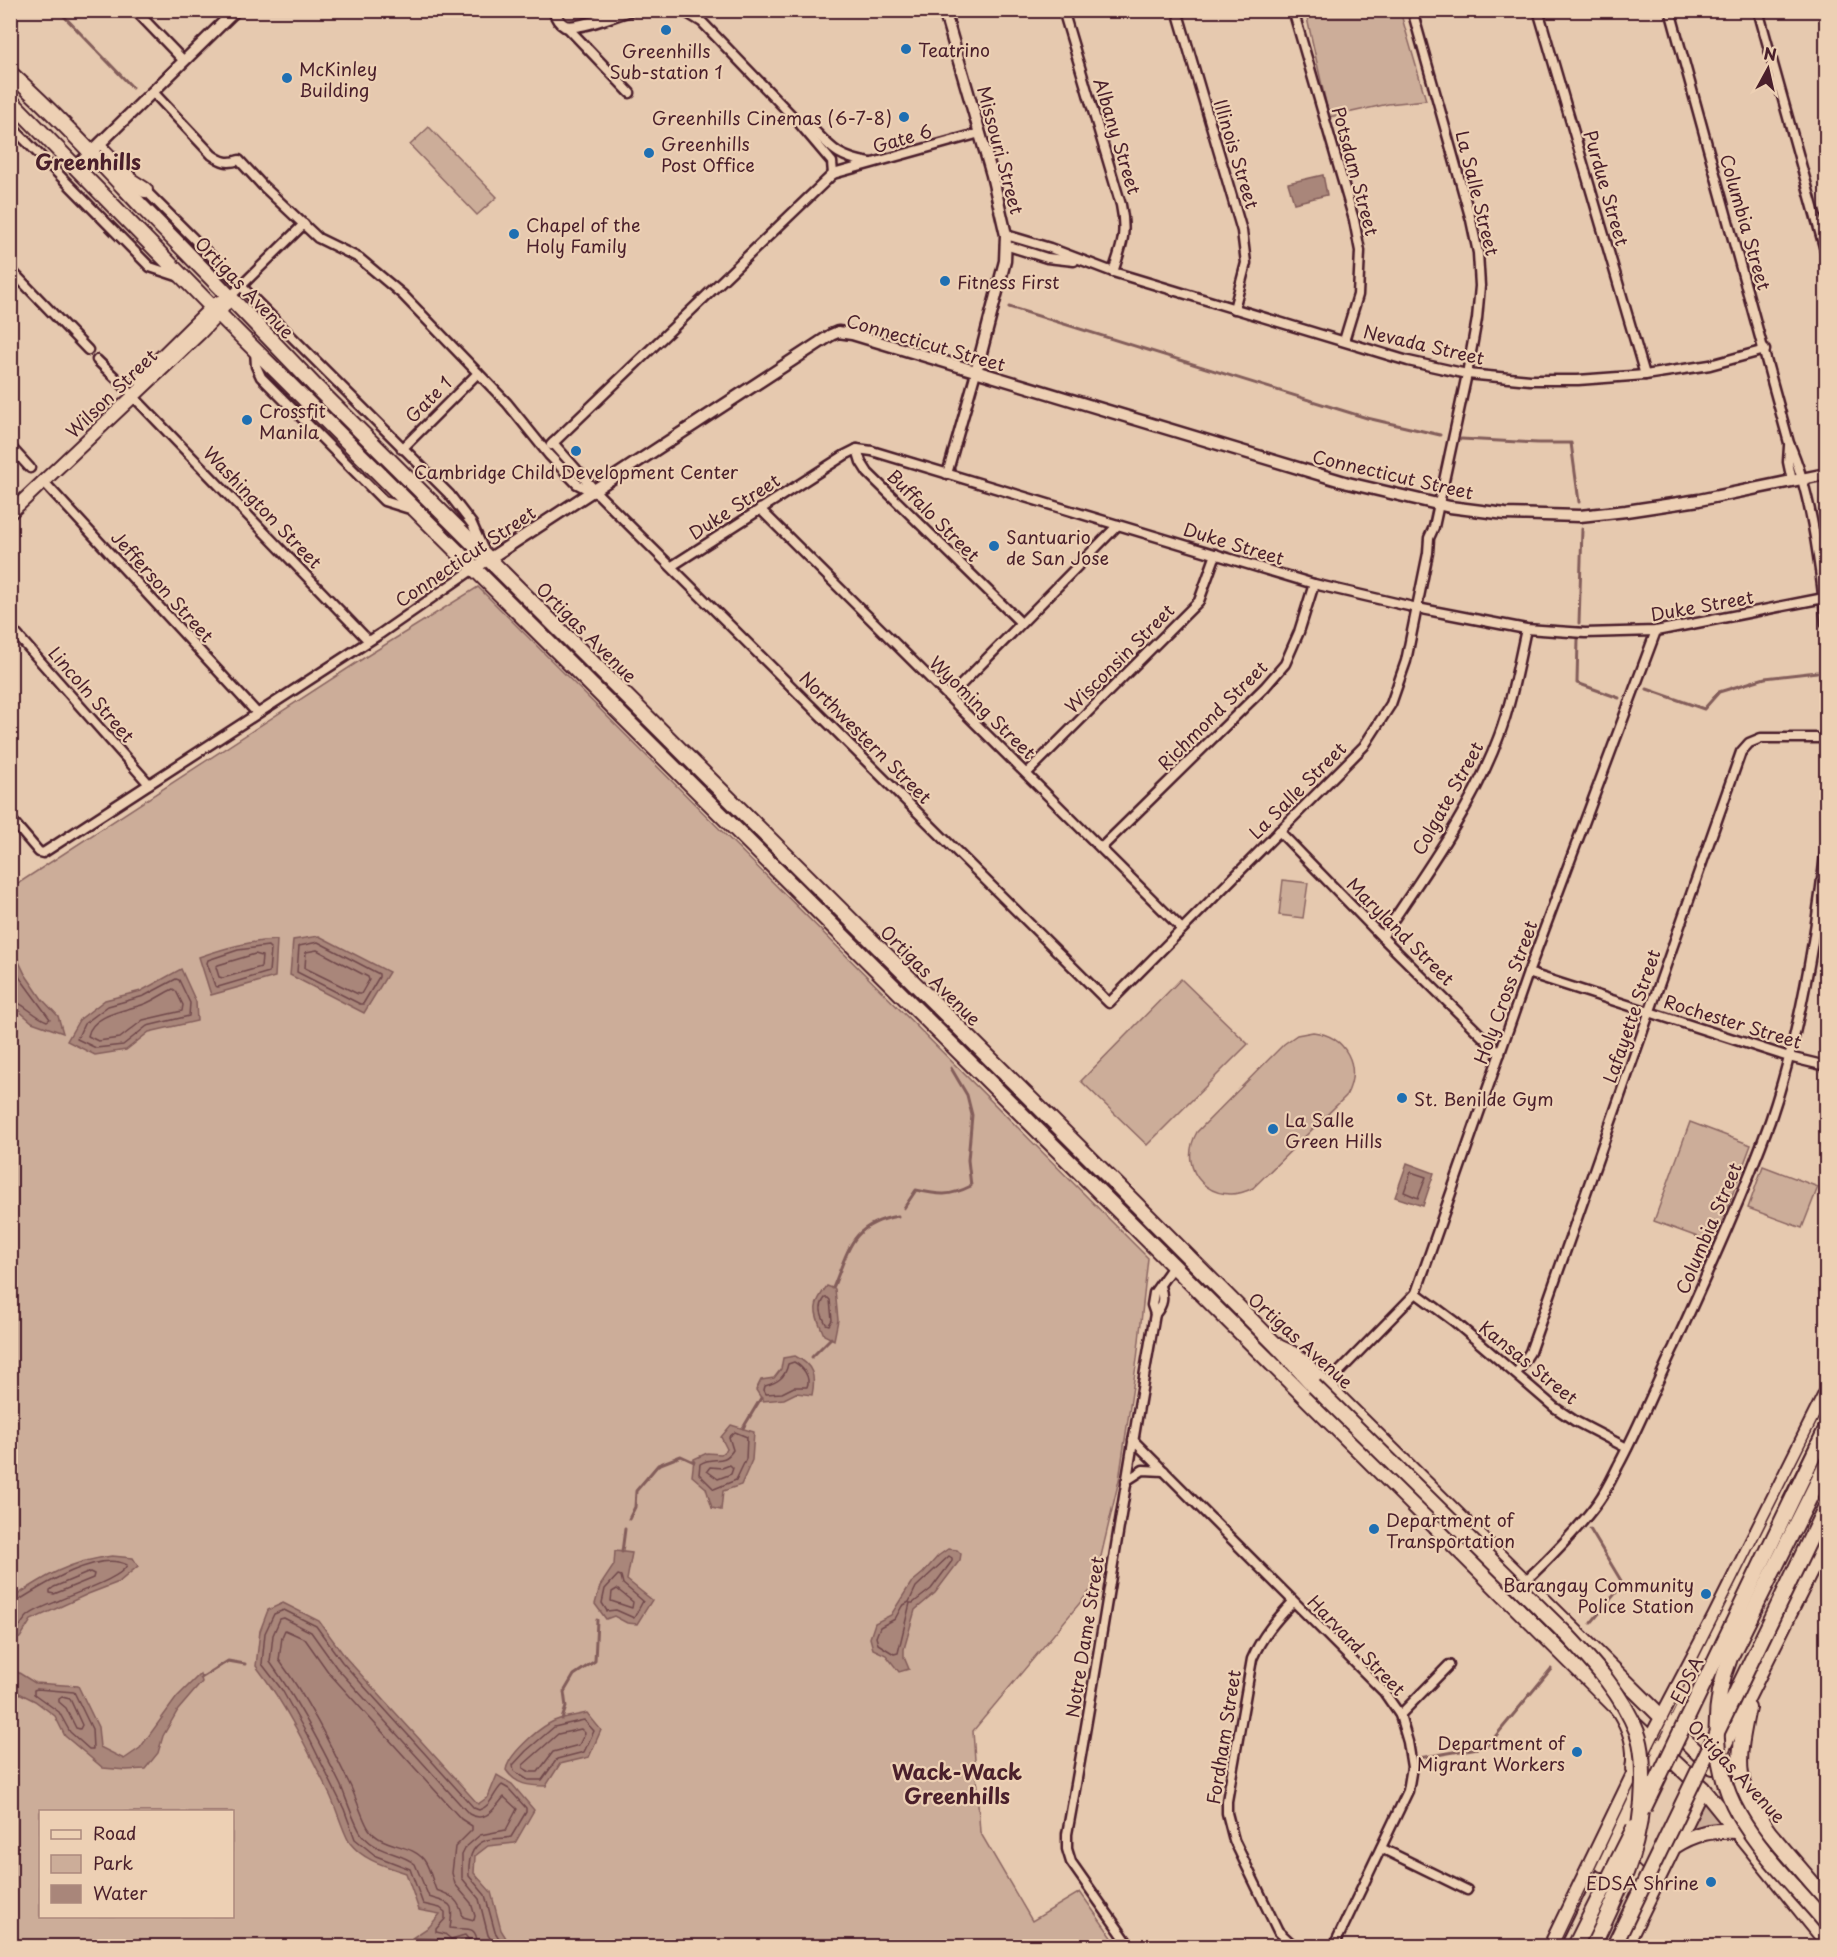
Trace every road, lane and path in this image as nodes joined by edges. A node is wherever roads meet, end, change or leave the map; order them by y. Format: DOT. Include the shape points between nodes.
graph roads {
  1 [pos="135,10"];
  2 [pos="236,10"];
  3 [pos="554,10"];
  4 [pos="630,10"];
  5 [pos="686,10"];
  6 [pos="701,10"];
  7 [pos="944,10"];
  8 [pos="1063,10"];
  9 [pos="1177,10"];
  10 [pos="1293,10"];
  11 [pos="1412,10"];
  12 [pos="1538,10"];
  13 [pos="1670,10"];
  14 [pos="1758,10"];
  15 [pos="702,22"];
  16 [pos="582,24"];
  17 [pos="567,27"];
  18 [pos="588,49"];
  19 [pos="184,61"];
  20 [pos="10,73"];
  21 [pos="153,92"];
  22 [pos="630,93"];
  23 [pos="10,100"];
  24 [pos="807,123"];
  25 [pos="10,125"];
  26 [pos="980,133"];
  27 [pos="95,148"];
  28 [pos="873,163"];
  29 [pos="76,166"];
  30 [pos="106,169"];
  31 [pos="833,174"];
  32 [pos="145,190"];
  33 [pos="304,224"];
  34 [pos="1006,240"];
  35 [pos="1827,254"];
  36 [pos="10,269"];
  37 [pos="1113,272"];
  38 [pos="184,277"];
  39 [pos="235,291"];
  40 [pos="1234,309"];
  41 [pos="215,310"];
  42 [pos="1344,341"];
  43 [pos="88,350"];
  44 [pos="1765,350"];
  45 [pos="97,360"];
  46 [pos="976,372"];
  47 [pos="478,373"];
  48 [pos="1467,374"];
  49 [pos="1645,375"];
  50 [pos="130,393"];
  51 [pos="10,446"];
  52 [pos="549,446"];
  53 [pos="402,449"];
  54 [pos="857,449"];
  55 [pos="30,468"];
  56 [pos="947,474"];
  57 [pos="1827,474"];
  58 [pos="1797,480"];
  59 [pos="44,482"];
  60 [pos="595,492"];
  61 [pos="10,502"];
  62 [pos="1439,505"];
  63 [pos="760,509"];
  64 [pos="10,513"];
  65 [pos="1118,525"];
  66 [pos="1216,554"];
  67 [pos="488,559"];
  68 [pos="672,566"];
  69 [pos="475,568"];
  70 [pos="1314,584"];
  71 [pos="1824,598"];
  72 [pos="1417,608"];
  73 [pos="1021,623"];
  74 [pos="1827,624"];
  75 [pos="10,627"];
  76 [pos="1526,629"];
  77 [pos="1656,632"];
  78 [pos="368,640"];
  79 [pos="949,697"];
  80 [pos="257,713"];
  81 [pos="1827,738"];
  82 [pos="1027,773"];
  83 [pos="149,784"];
  84 [pos="10,818"];
  85 [pos="1279,831"];
  86 [pos="1827,846"];
  87 [pos="1101,848"];
  88 [pos="1182,929"];
  89 [pos="1382,937"];
  90 [pos="1528,973"];
  91 [pos="1109,1003"];
  92 [pos="1650,1012"];
  93 [pos="1500,1054"];
  94 [pos="1788,1057"];
  95 [pos="1827,1066"];
  96 [pos="1174,1265"];
  97 [pos="1416,1293"];
  98 [pos="1278,1347"];
  99 [pos="1337,1374"];
  100 [pos="1516,1374"];
  101 [pos="1827,1394"];
  102 [pos="1827,1411"];
  103 [pos="1827,1429"];
  104 [pos="1133,1440"];
  105 [pos="1628,1448"];
  106 [pos="1800,1456"];
  107 [pos="1827,1465"];
  108 [pos="1165,1471"];
  109 [pos="1126,1481"];
  110 [pos="1439,1497"];
  111 [pos="1827,1506"];
  112 [pos="1451,1508"];
  113 [pos="1422,1514"];
  114 [pos="1433,1524"];
  115 [pos="1467,1524"];
  116 [pos="1827,1540"];
  117 [pos="1450,1541"];
  118 [pos="1524,1582"];
  119 [pos="1293,1602"];
  120 [pos="1716,1640"];
  121 [pos="1772,1649"];
  122 [pos="1449,1665"];
  123 [pos="1752,1689"];
  124 [pos="1618,1709"];
  125 [pos="1400,1715"];
  126 [pos="1670,1725"];
  127 [pos="1657,1745"];
  128 [pos="1713,1767"];
  129 [pos="1632,1776"];
  130 [pos="1702,1788"];
  131 [pos="1750,1810"];
  132 [pos="1735,1828"];
  133 [pos="1768,1831"];
  134 [pos="1673,1847"];
  135 [pos="1381,1848"];
  136 [pos="1600,1865"];
  137 [pos="1777,1878"];
  138 [pos="1467,1890"];
  139 [pos="1827,1899"];
  140 [pos="1646,1903"];
  141 [pos="1827,1923"];
  142 [pos="1827,1932"];
  143 [pos="1827,1941"];
  144 [pos="1130,1947"];
  145 [pos="1294,1947"];
  146 [pos="1334,1947"];
  147 [pos="1551,1947"];
  148 [pos="1561,1947"];
  149 [pos="1575,1947"];
  150 [pos="1593,1947"];
  151 [pos="1614,1947"];
  152 [pos="1625,1947"];
  1 -- 19 [label="street"];
  2 -- 19 [label="street"];
  3 -- 17 [label="street"];
  4 -- 16 [label="street"];
  5 -- 15 [label="street"];
  6 -- 15 [label="street"];
  7 -- 26 [label="street, Missouri Street"];
  8 -- 37 [label="street, Albany Street" via="1126,226"];
  9 -- 40 [label="street, Illinois Street" via="1242,231 1246,263"];
  10 -- 42 [label="street, Potsdam Street" via="1360,252 1358,295"];
  11 -- 48 [label="street, La Salle Street" via="1478,253 1479,297"];
  12 -- 49 [label="street, Purdue Street"];
  13 -- 44 [label="street, Columbia Street"];
  14 -- 35 [label="street"];
  15 -- 31 [label="street" via="799,123 832,162"];
  16 -- 17 [label="street"];
  16 -- 18 [label="street" via="580,33"];
  17 -- 18 [label="street"];
  18 -- 22 [label="street"];
  19 -- 21 [label="street"];
  20 -- 27 [label="main road, Ortigas Avenue"];
  21 -- 27 [label="street"];
  21 -- 33 [label="street, Northwestern Street" via="212,155 224,162 239,160"];
  23 -- 29 [label="main road, Ortigas Avenue"];
  24 -- 28 [label="street" via="837,153"];
  25 -- 38 [label="street" via="150,267"];
  26 -- 28 [label="street, Gate 6"];
  26 -- 34 [label="street, Missouri Street"];
  27 -- 29 [label="street"];
  27 -- 30 [label="main road, Ortigas Avenue"];
  27 -- 32 [label="street"];
  28 -- 31 [label="street, Gate 6"];
  29 -- 38 [label="main road, Ortigas Avenue"];
  30 -- 32 [label="main road" via="117,171"];
  30 -- 39 [label="main road, Ortigas Avenue"];
  31 -- 52 [label="street"];
  32 -- 39 [label="street"];
  33 -- 39 [label="street"];
  33 -- 47 [label="street, Northwestern Street" via="318,238 368,264"];
  34 -- 37 [label="street, Nevada Street" via="1050,248"];
  34 -- 46 [label="street, Missouri Street" via="1005,261"];
  36 -- 43 [label="street"];
  37 -- 40 [label="street, Nevada Street"];
  38 -- 41 [label="main road, Ortigas Avenue"];
  39 -- 41 [label="main road, Wilson Street"];
  39 -- 53 [label="street"];
  39 -- 67 [label="main road, Ortigas Avenue" via="317,388"];
  40 -- 42 [label="street, Nevada Street"];
  41 -- 50 [label="main road, Wilson Street"];
  41 -- 50 [label="main road, Wilson Street" via="146,383"];
  41 -- 69 [label="main road, Ortigas Avenue"];
  42 -- 48 [label="street, Nevada Street"];
  44 -- 49 [label="street, Nevada Street" via="1710,365"];
  44 -- 58 [label="street, Columbia Street" via="1789,443 1797,459"];
  45 -- 50 [label="street, Washington Street"];
  46 -- 56 [label="street, Missouri Street"];
  46 -- 60 [label="street, Connecticut Street" via="838,332"];
  46 -- 62 [label="street, Connecticut Street" via="1348,483"];
  47 -- 52 [label="street, Northwestern Street"];
  47 -- 53 [label="street, Gate 1"];
  48 -- 49 [label="street, Nevada Street" via="1530,380"];
  48 -- 62 [label="street, La Salle Street"];
  50 -- 59 [label="main road, Wilson Street"];
  50 -- 61 [label="main road, Wilson Street"];
  50 -- 78 [label="street, Washington Street"];
  51 -- 55 [label="street"];
  52 -- 60 [label="street, Northwestern Street"];
  53 -- 67 [label="street" via="449,494 472,524"];
  54 -- 56 [label="street, Duke Street"];
  54 -- 63 [label="street, Duke Street"];
  54 -- 73 [label="street, Buffalo Street" via="868,473"];
  56 -- 65 [label="street, Duke Street"];
  57 -- 58 [label="street, Connecticut Street"];
  58 -- 62 [label="street, Connecticut Street" via="1678,503 1580,516 1505,514"];
  58 -- 71 [label="street, Columbia Street" via="1815,541"];
  59 -- 64 [label="main road, Wilson Street"];
  59 -- 80 [label="street, Jefferson Street"];
  60 -- 67 [label="street, Connecticut Street"];
  60 -- 68 [label="street, Northwestern Street"];
  62 -- 72 [label="street, La Salle Street" via="1429,537"];
  63 -- 68 [label="street, Duke Street"];
  63 -- 79 [label="street, Wyoming Street"];
  65 -- 66 [label="street, Duke Street"];
  65 -- 73 [label="street"];
  66 -- 70 [label="street, Duke Street"];
  66 -- 82 [label="street, Wisconsin Street" via="1199,601"];
  67 -- 69 [label="street, Connecticut Street"];
  67 -- 98 [label="main road, Ortigas Avenue"];
  68 -- 91 [label="street, Northwestern Street"];
  69 -- 78 [label="street, Connecticut Street"];
  69 -- 96 [label="main road, Ortigas Avenue"];
  70 -- 72 [label="street, Duke Street"];
  70 -- 87 [label="street, Richmond Street" via="1285,664"];
  71 -- 74 [label="street, Columbia Street"];
  71 -- 77 [label="street, Duke Street"];
  72 -- 76 [label="street, Duke Street"];
  72 -- 85 [label="street, La Salle Street" via="1406,661 1391,704 1364,746"];
  73 -- 79 [label="street"];
  75 -- 83 [label="street, Lincoln Street"];
  76 -- 77 [label="street, Duke Street"];
  76 -- 89 [label="street, Colgate Street" via="1499,736 1481,777"];
  77 -- 90 [label="street, Holy Cross Street"];
  78 -- 80 [label="street, Connecticut Street"];
  79 -- 82 [label="street, Wyoming Street"];
  80 -- 83 [label="street, Connecticut Street"];
  81 -- 92 [label="street, Lafayette Street" via="1761,738 1741,752"];
  82 -- 87 [label="street, Wyoming Street"];
  83 -- 84 [label="street, Connecticut Street" via="43,853"];
  85 -- 88 [label="street, La Salle Street"];
  85 -- 89 [label="street, Maryland Street"];
  86 -- 94 [label="street, Columbia Street" via="1812,948"];
  87 -- 88 [label="street, Wyoming Street"];
  88 -- 91 [label="street, La Salle Street"];
  89 -- 93 [label="street, Maryland Street"];
  90 -- 92 [label="street, Rochester Street"];
  90 -- 93 [label="street, Holy Cross Street"];
  92 -- 94 [label="street, Rochester Street"];
  92 -- 100 [label="street, Lafayette Street" via="1530,1352"];
  93 -- 97 [label="street, Holy Cross Street"];
  94 -- 95 [label="street, Rochester Street"];
  94 -- 105 [label="street, Columbia Street" via="1744,1189"];
  96 -- 104 [label="street, Notre Dame Street" via="1154,1293 1155,1314"];
  96 -- 113 [label="main road, Ortigas Avenue"];
  97 -- 99 [label="street, Holy Cross Street"];
  97 -- 100 [label="street, Kansas Street"];
  98 -- 110 [label="main road, Ortigas Avenue" via="1296,1355"];
  98 -- 150 [label="main road, bridge" via="1574,1642 1612,1685 1632,1721 1643,1766 1639,1831 1625,1878"];
  100 -- 105 [label="street, Kansas Street" via="1564,1414"];
  101 -- 106 [label="main road"];
  102 -- 106 [label="main road"];
  103 -- 149 [label="main road, EDSA, bridge"];
  104 -- 108 [label="street, Harvard Street"];
  104 -- 109 [label="street, Notre Dame Street"];
  105 -- 118 [label="street, Columbia Street" via="1598,1502"];
  106 -- 120 [label="main road"];
  106 -- 126 [label="main road" via="1715,1617"];
  107 -- 141 [label="main road, bridge" via="1730,1658 1720,1691 1717,1732 1719,1759 1740,1817"];
  108 -- 109 [label="street" via="1143,1470"];
  108 -- 119 [label="street, Harvard Street"];
  109 -- 144 [label="street, Notre Dame Street" via="1066,1834 1071,1862"];
  110 -- 112 [label="main road, Ortigas Avenue"];
  110 -- 113 [label="main road" via="1427,1502"];
  111 -- 151 [label="main road, bridge"];
  112 -- 114 [label="main road" via="1445,1521"];
  112 -- 115 [label="main road, Ortigas Avenue"];
  113 -- 114 [label="main road, Ortigas Avenue"];
  114 -- 117 [label="main road, Ortigas Avenue"];
  115 -- 117 [label="main road" via="1454,1530"];
  115 -- 118 [label="main road, Ortigas Avenue"];
  116 -- 121 [label="main road"];
  117 -- 124 [label="main road, Ortigas Avenue"];
  118 -- 126 [label="main road, Ortigas Avenue"];
  119 -- 125 [label="street, Harvard Street" via="1358,1664"];
  119 -- 145 [label="street, Fordham Street" via="1268,1629 1252,1659 1227,1813 1234,1840 1278,1931"];
  120 -- 121 [label="main road" via="1730,1656 1745,1660 1760,1658"];
  120 -- 126 [label="main road"];
  121 -- 123 [label="main road"];
  122 -- 125 [label="street"];
  123 -- 128 [label="main road"];
  123 -- 133 [label="main road" via="1739,1766 1751,1806"];
  124 -- 127 [label="main road, Ortigas Avenue"];
  124 -- 129 [label="main road" via="1633,1741"];
  125 -- 135 [label="street, Harvard Street" via="1412,1767 1407,1791"];
  126 -- 127 [label="main road"];
  126 -- 128 [label="main road, Ortigas Avenue"];
  127 -- 129 [label="main road"];
  127 -- 130 [label="main road, Ortigas Avenue"];
  127 -- 136 [label="main road"];
  127 -- 136 [label="main road"];
  128 -- 130 [label="main road"];
  128 -- 131 [label="main road, Ortigas Avenue"];
  129 -- 147 [label="main road"];
  130 -- 132 [label="main road, Ortigas Avenue"];
  130 -- 134 [label="main road"];
  131 -- 132 [label="main road" via="1737,1812 1733,1818"];
  131 -- 133 [label="main road, Ortigas Avenue"];
  132 -- 134 [label="main road" via="1697,1834"];
  132 -- 137 [label="main road, Ortigas Avenue"];
  133 -- 139 [label="main road, Ortigas Avenue"];
  134 -- 140 [label="main road"];
  135 -- 138 [label="street"];
  135 -- 146 [label="street, Harvard Street"];
  136 -- 140 [label="main road" via="1618,1864 1632,1870 1642,1882"];
  136 -- 148 [label="main road"];
  137 -- 142 [label="main road, Ortigas Avenue"];
  137 -- 143 [label="main road, Ortigas Avenue"];
  140 -- 152 [label="main road"];
}
